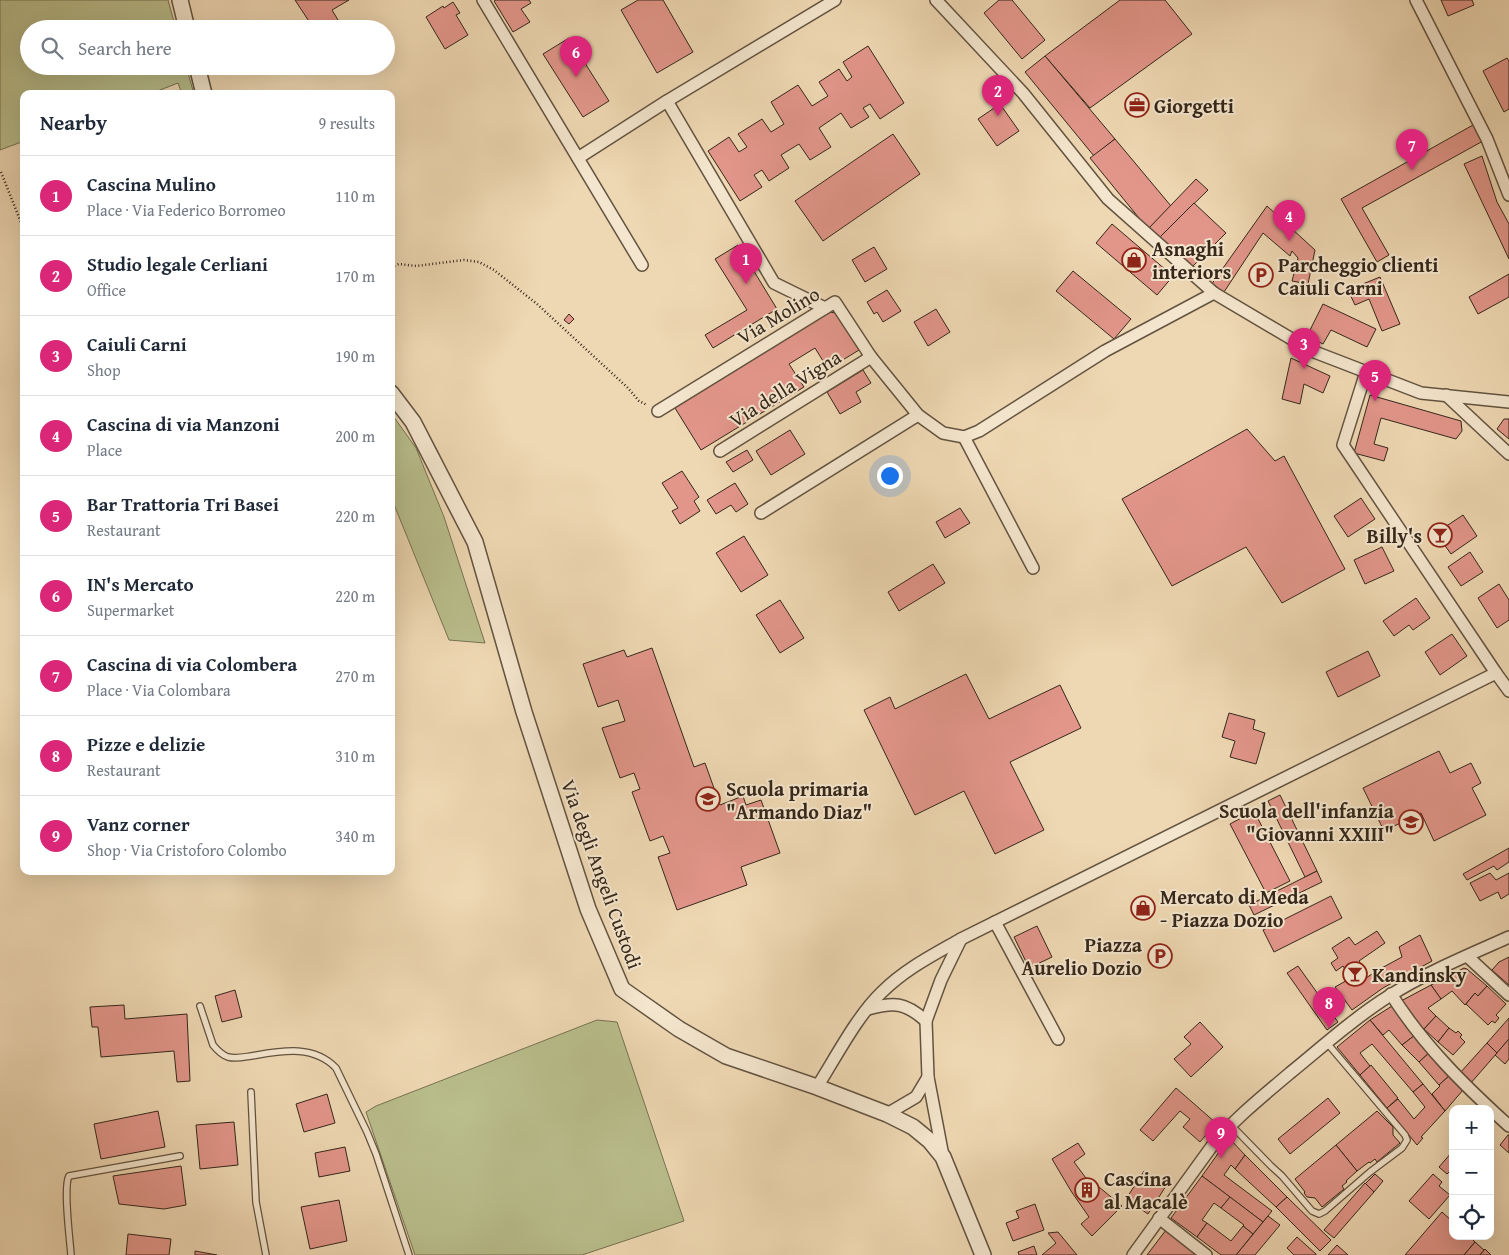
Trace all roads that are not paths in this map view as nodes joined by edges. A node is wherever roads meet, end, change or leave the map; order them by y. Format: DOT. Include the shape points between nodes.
graph roads {
  1 [pos="180,0"];
  2 [pos="483,0"];
  3 [pos="835,0"];
  4 [pos="936,0"];
  5 [pos="1416,0"];
  6 [pos="185,20"];
  7 [pos="199,75"];
  8 [pos="203,90"];
  9 [pos="667,101"];
  10 [pos="578,158"];
  11 [pos="1509,195"];
  12 [pos="642,265"];
  13 [pos="1214,293"];
  14 [pos="825,308"];
  15 [pos="871,357"];
  16 [pos="1366,372"];
  17 [pos="1446,395"];
  18 [pos="395,398"];
  19 [pos="1509,402"];
  20 [pos="658,412"];
  21 [pos="918,415"];
  22 [pos="964,437"];
  23 [pos="720,450"];
  24 [pos="1509,454"];
  25 [pos="761,513"];
  26 [pos="1033,568"];
  27 [pos="1496,673"];
  28 [pos="1509,691"];
  29 [pos="995,922"];
  30 [pos="1509,937"];
  31 [pos="961,939"];
  32 [pos="1467,956"];
  33 [pos="1391,994"];
  34 [pos="1509,995"];
  35 [pos="200,1006"];
  36 [pos="868,1009"];
  37 [pos="926,1021"];
  38 [pos="1058,1039"];
  39 [pos="1327,1043"];
  40 [pos="928,1077"];
  41 [pos="817,1087"];
  42 [pos="251,1092"];
  43 [pos="887,1114"];
  44 [pos="1230,1125"];
  45 [pos="1509,1126"];
  46 [pos="180,1156"];
  47 [pos="943,1157"];
  48 [pos="1159,1218"];
  49 [pos="71,1255"];
  50 [pos="266,1255"];
  51 [pos="409,1255"];
  52 [pos="982,1255"];
  53 [pos="1133,1255"];
  54 [pos="1206,1255"];
  1 -- 6 [label="street"];
  2 -- 10 [label="street"];
  3 -- 9 [label="street"];
  4 -- 13 [label="street" via="1023,93 1108,198"];
  5 -- 11 [label="street" via="1487,139"];
  7 -- 8 [label="street"];
  9 -- 10 [label="street"];
  9 -- 14 [label="street" via="774,283"];
  10 -- 12 [label="street"];
  13 -- 16 [label="street" via="1312,351"];
  13 -- 22 [label="street" via="1105,351 979,431"];
  14 -- 15 [label="street, Via Molino" via="835,302"];
  14 -- 20 [label="street, Via Molino"];
  15 -- 21 [label="street, Via Molino"];
  15 -- 23 [label="street, Via della Vigna"];
  16 -- 17 [label="street" via="1421,393"];
  16 -- 27 [label="street" via="1343,445"];
  17 -- 19 [label="street"];
  17 -- 24 [label="street"];
  18 -- 41 [label="street, Via degli Angeli Custodi" via="413,422 475,542 524,712 588,909 622,990 726,1056"];
  21 -- 22 [label="street, Via Molino" via="943,433"];
  21 -- 25 [label="street"];
  22 -- 26 [label="street"];
  27 -- 28 [label="street"];
  27 -- 29 [label="street"];
  29 -- 31 [label="street"];
  29 -- 38 [label="street"];
  30 -- 32 [label="street"];
  31 -- 36 [label="street" via="917,964 881,992"];
  31 -- 37 [label="street"];
  32 -- 33 [label="street"];
  32 -- 34 [label="street"];
  33 -- 39 [label="street"];
  33 -- 45 [label="street" via="1423,1039"];
  35 -- 51 [label="lane" via="213,1045 228,1057 297,1050 316,1054 336,1068 376,1154"];
  36 -- 37 [label="street" via="897,1004 914,1010"];
  36 -- 41 [label="street"];
  37 -- 40 [label="street"];
  39 -- 44 [label="street"];
  39 -- 44 [label="lane" via="1405,1135 1407,1140 1402,1148 1318,1214"];
  40 -- 43 [label="street" via="916,1097"];
  40 -- 47 [label="street"];
  41 -- 43 [label="street, Via degli Angeli Custodi"];
  42 -- 50 [label="lane" via="256,1202"];
  43 -- 47 [label="street, Via degli Angeli Custodi" via="913,1127"];
  44 -- 48 [label="street"];
  46 -- 49 [label="lane" via="68,1177"];
  47 -- 52 [label="street, Via degli Angeli Custodi"];
  48 -- 53 [label="street"];
  48 -- 54 [label="street"];
}
